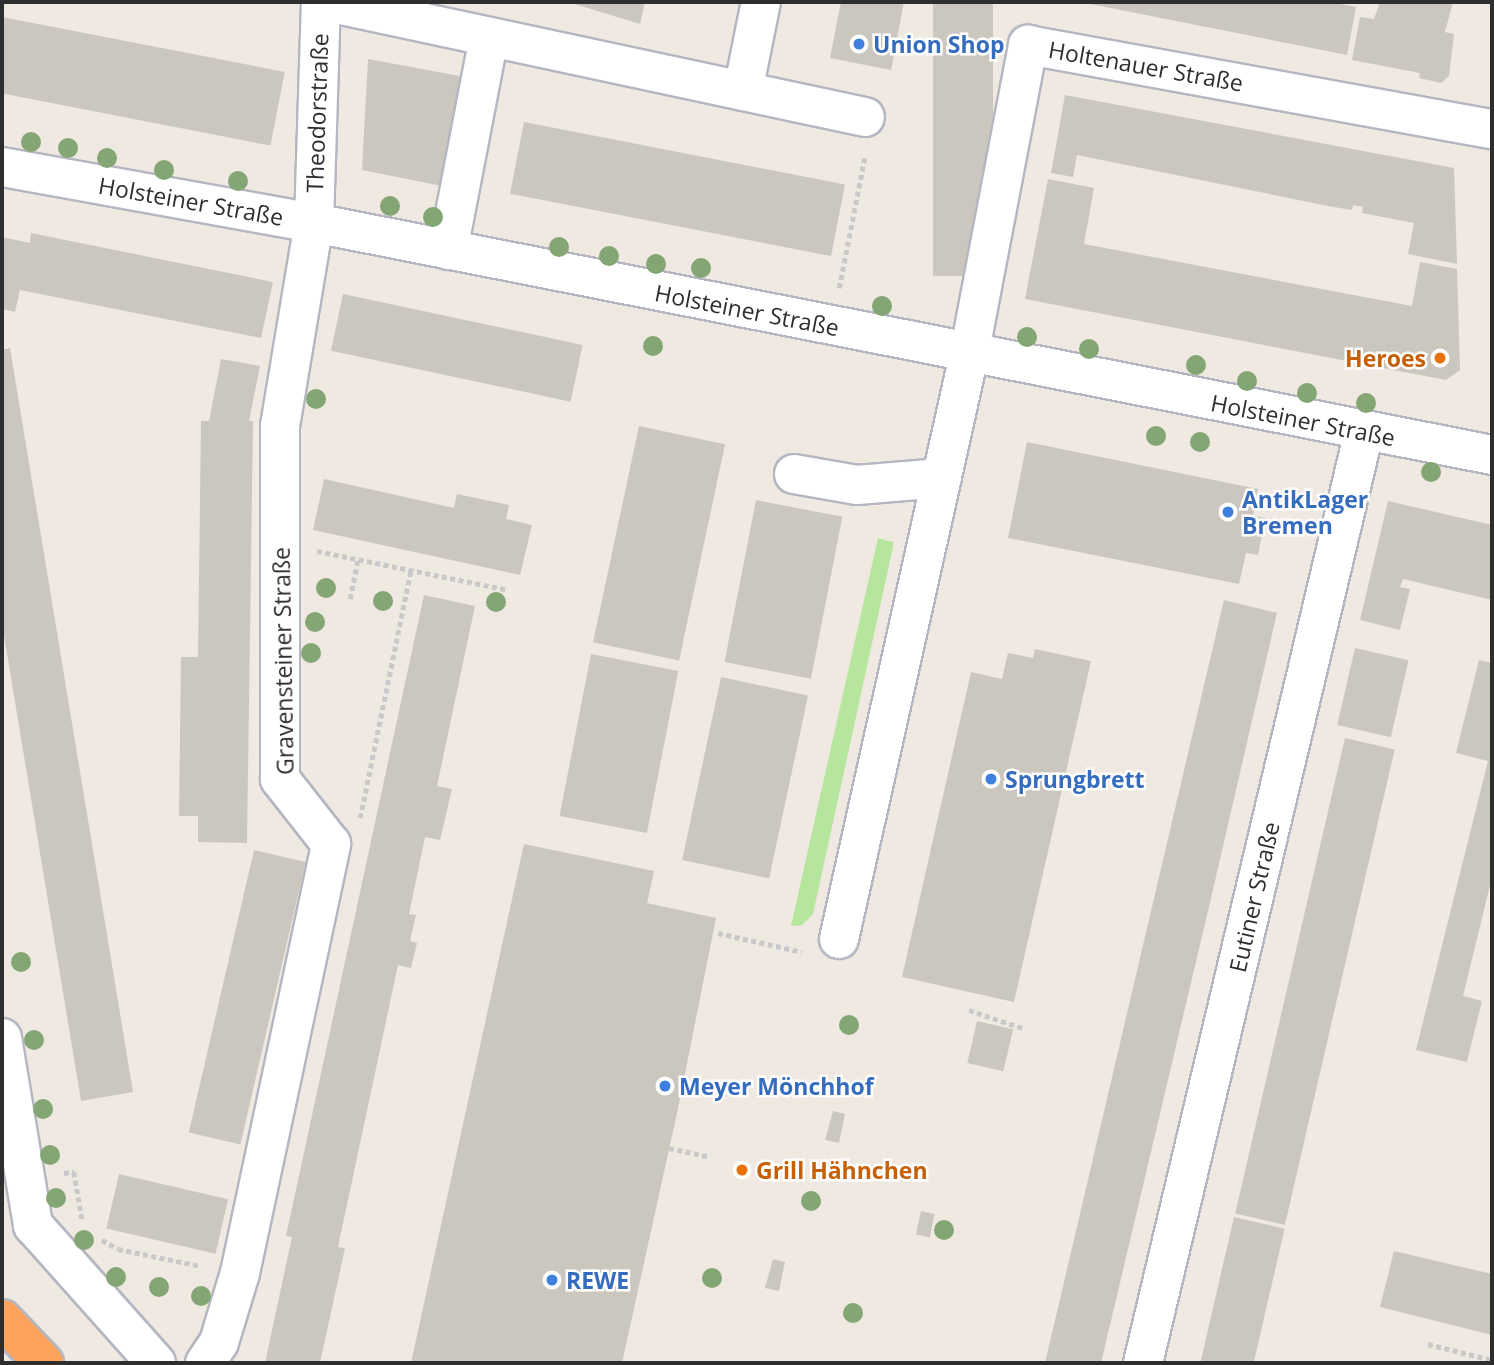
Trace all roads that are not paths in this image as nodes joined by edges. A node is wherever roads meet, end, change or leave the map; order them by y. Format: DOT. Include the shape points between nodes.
graph roads {
  1 [pos="321,2"];
  2 [pos="327,2"];
  3 [pos="761,2"];
  4 [pos="489,37"];
  5 [pos="743,91"];
  6 [pos="865,117"];
  7 [pos="1492,129"];
  8 [pos="2,167"];
  9 [pos="314,223"];
  10 [pos="448,250"];
  11 [pos="969,355"];
  12 [pos="1364,432"];
  13 [pos="1492,455"];
  14 [pos="794,474"];
  15 [pos="942,478"];
  16 [pos="827,947"];
  17 [pos="2,1038"];
  18 [pos="2,1319"];
  19 [pos="44,1363"];
  20 [pos="156,1363"];
  21 [pos="205,1363"];
  22 [pos="1143,1363"];
  1 -- 9 [label="street, Theodorstraße"];
  2 -- 4 [label="street"];
  3 -- 5 [label="street"];
  4 -- 5 [label="street"];
  4 -- 10 [label="street"];
  5 -- 6 [label="street"];
  7 -- 11 [label="street, Holtenauer Straße" via="1028,45"];
  8 -- 9 [label="street, Holsteiner Straße"];
  9 -- 10 [label="street, Holsteiner Straße"];
  9 -- 21 [label="street, Gravensteiner Straße" via="280,426 280,779 331,844 240,1273 219,1342"];
  10 -- 11 [label="street, Holsteiner Straße"];
  11 -- 12 [label="street, Holsteiner Straße"];
  11 -- 15 [label="street"];
  12 -- 13 [label="street, Holsteiner Straße"];
  12 -- 22 [label="street, Eutiner Straße"];
  14 -- 15 [label="street" via="857,485 898,486"];
  15 -- 16 [label="street"];
  17 -- 20 [label="street" via="33,1225"];
  18 -- 19 [label="highway"];
}
